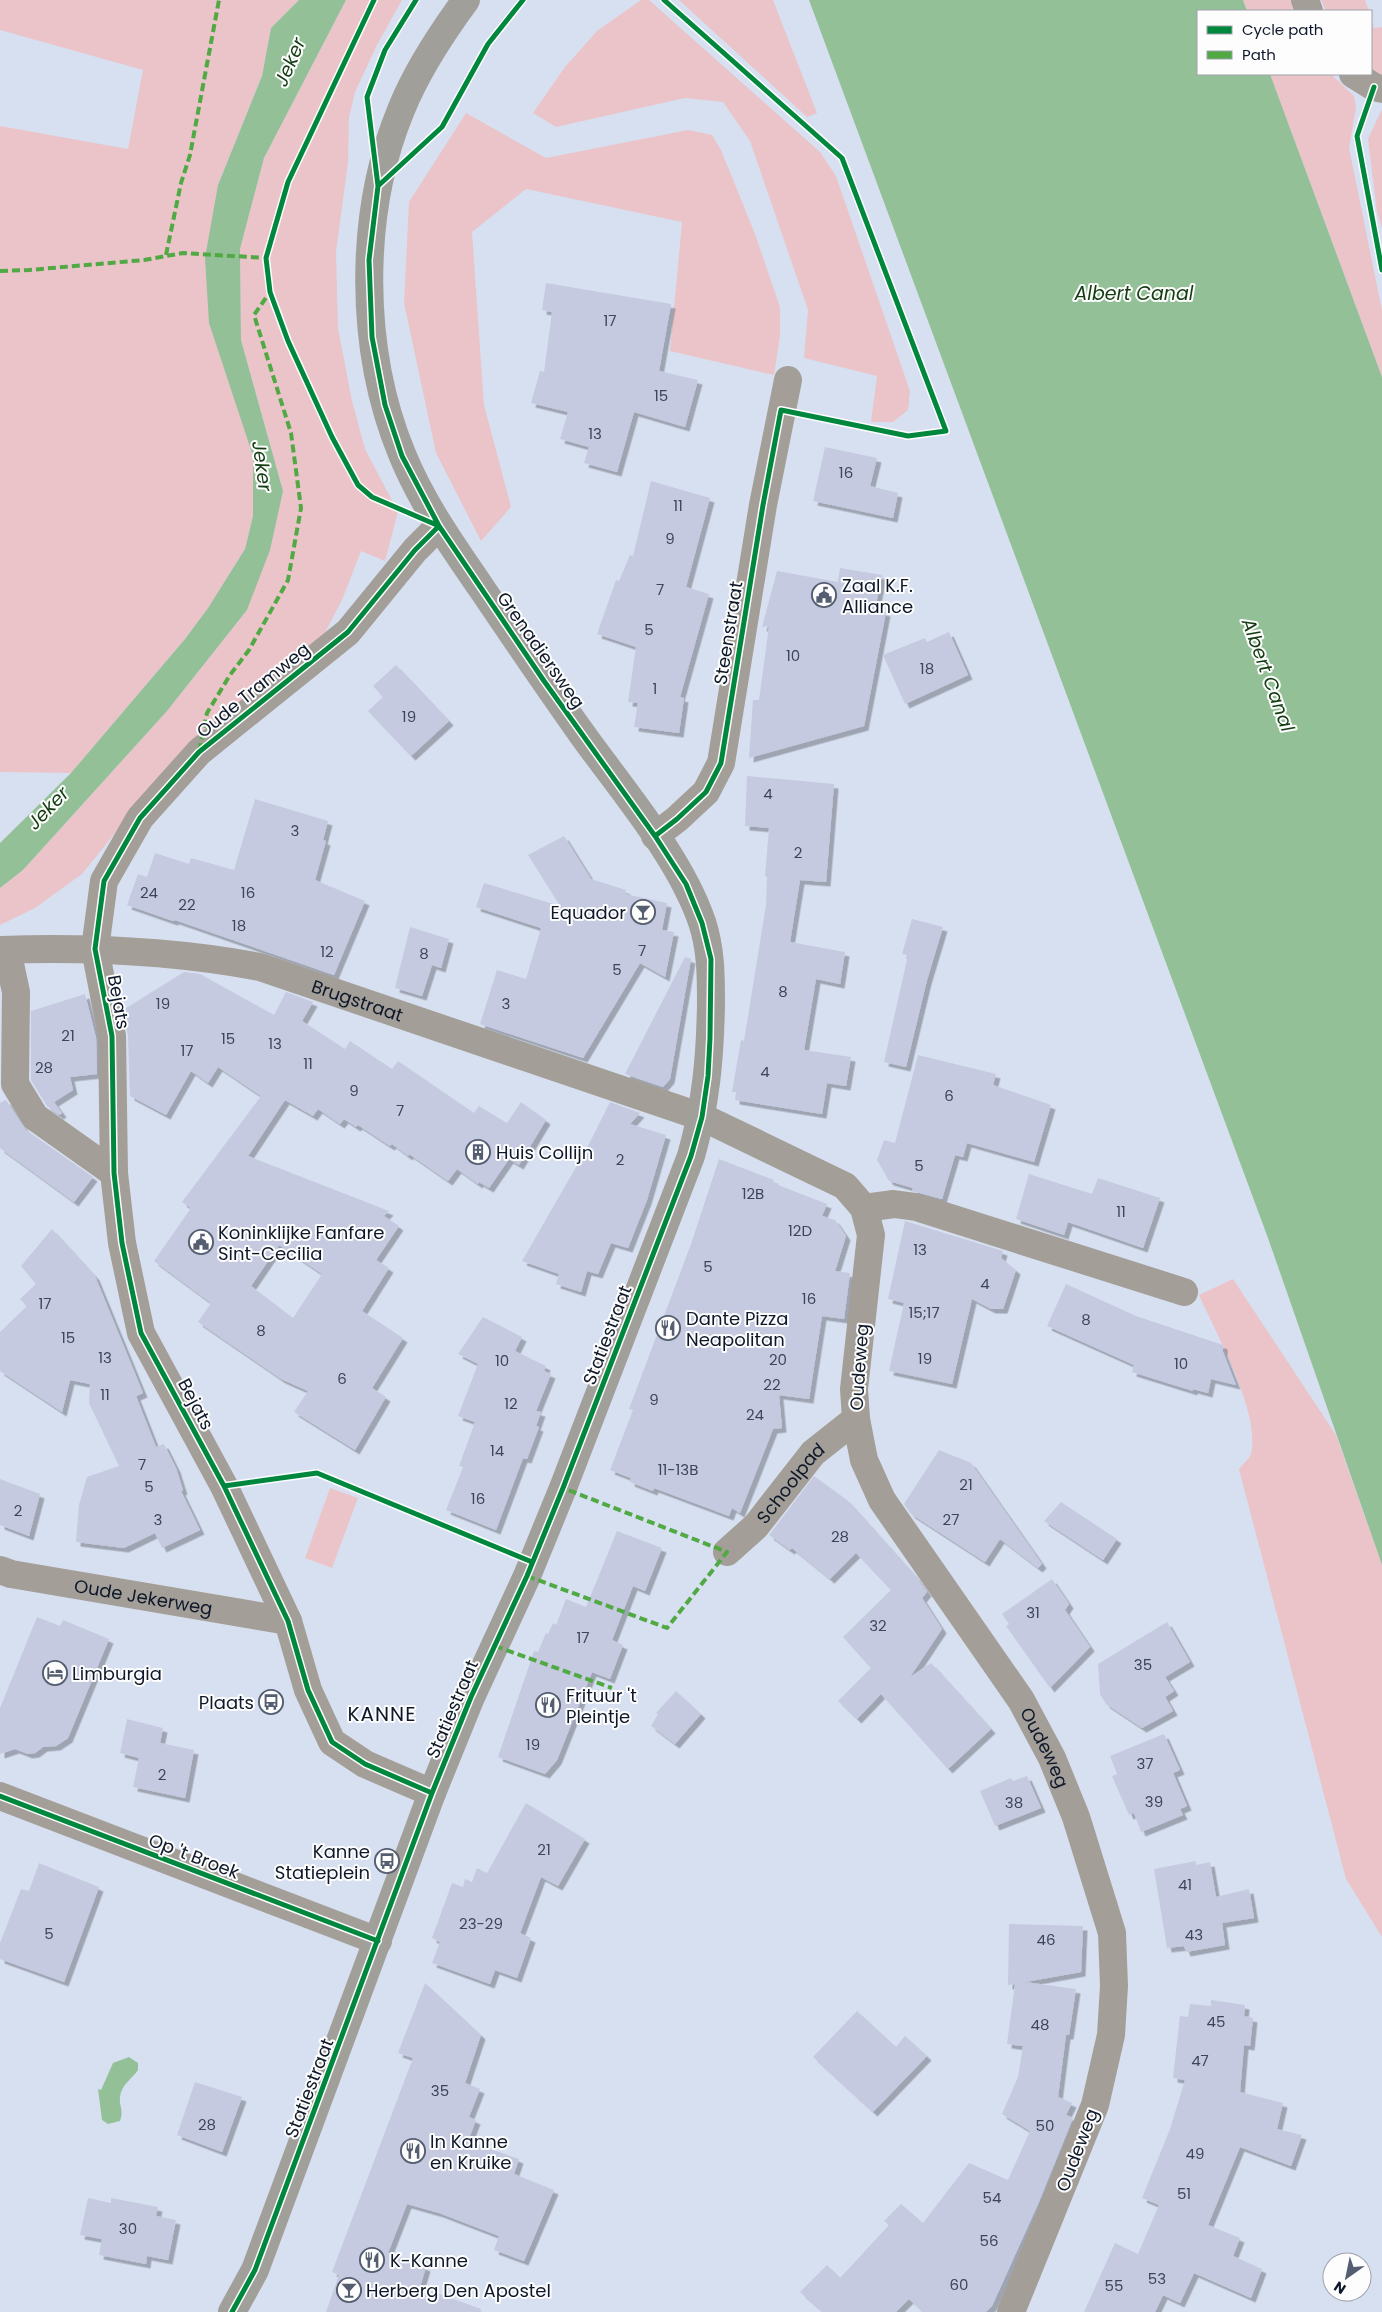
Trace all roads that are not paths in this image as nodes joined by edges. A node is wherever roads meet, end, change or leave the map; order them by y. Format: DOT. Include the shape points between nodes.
graph roads {
  1 [pos="466,0"];
  2 [pos="1354,75"];
  3 [pos="1382,89"];
  4 [pos="788,380"];
  5 [pos="439,526"];
  6 [pos="655,836"];
  7 [pos="95,949"];
  8 [pos="3,950"];
  9 [pos="702,1117"];
  10 [pos="114,1172"];
  11 [pos="864,1208"];
  12 [pos="1184,1292"];
  13 [pos="856,1419"];
  14 [pos="727,1552"];
  15 [pos="0,1570"];
  16 [pos="288,1621"];
  17 [pos="432,1793"];
  18 [pos="0,1796"];
  19 [pos="378,1941"];
  20 [pos="232,2312"];
  21 [pos="1011,2312"];
  1 -- 5 [label="main road, Grenadiersweg" via="421,68 401,110 378,186 369,260 372,337 385,405 402,456"];
  2 -- 3 [label="street" via="1374,88"];
  4 -- 6 [label="street, Steenstraat" via="763,505 721,763 706,792"];
  5 -- 6 [label="main road, Grenadiersweg"];
  5 -- 7 [label="street, Oude Tramweg" via="415,550 348,632 198,752 140,818 104,881"];
  6 -- 9 [label="main road, Grenadiersweg" via="686,884 702,923 711,959 708,1076"];
  7 -- 8 [label="street, Brugstraat"];
  7 -- 9 [label="street, Brugstraat" via="210,958 260,967"];
  7 -- 10 [label="street, Bejats" via="112,1036"];
  8 -- 10 [label="street" via="16,992 15,1084 35,1117"];
  9 -- 11 [label="street, Oudeweg" via="845,1186"];
  9 -- 17 [label="main road, Statiestraat" via="691,1156 563,1488"];
  10 -- 16 [label="street, Bejats" via="122,1243 141,1332 224,1486"];
  11 -- 12 [label="street" via="894,1204 916,1207"];
  11 -- 13 [label="street, Oudeweg" via="871,1235 854,1389"];
  13 -- 14 [label="street, Schoolpad" via="813,1453 756,1526"];
  13 -- 21 [label="street, Oudeweg" via="864,1460 882,1500 1021,1700 1052,1758 1076,1817 1112,1933 1114,1986 1111,2035 1095,2105"];
  15 -- 16 [label="street, Oude Jekerweg"];
  16 -- 17 [label="street, Bejats" via="308,1690 332,1742 365,1764"];
  17 -- 19 [label="main road, Statiestraat"];
  18 -- 19 [label="street, Op 't Broek"];
  19 -- 20 [label="main road, Statiestraat" via="255,2270"];
}
